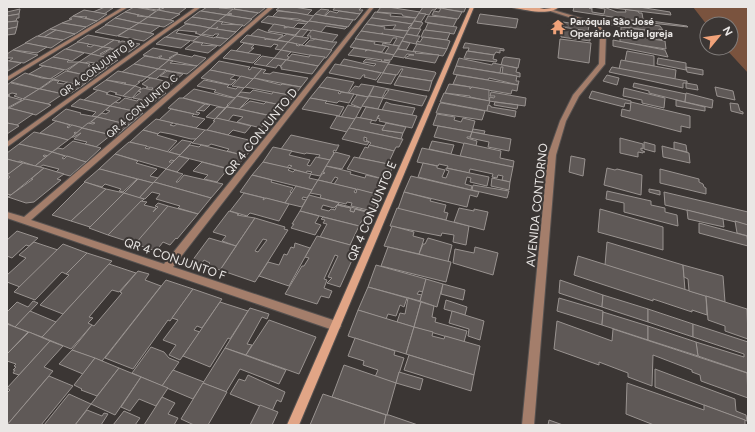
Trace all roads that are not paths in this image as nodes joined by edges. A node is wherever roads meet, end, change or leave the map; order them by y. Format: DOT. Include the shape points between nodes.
graph roads {
  1 [pos="126,7"];
  2 [pos="199,7"];
  3 [pos="272,7"];
  4 [pos="372,7"];
  5 [pos="472,7"];
  6 [pos="514,7"];
  7 [pos="532,8"];
  8 [pos="555,9"];
  9 [pos="7,80"];
  10 [pos="7,145"];
  11 [pos="7,215"];
  12 [pos="25,220"];
  13 [pos="166,269"];
  14 [pos="336,326"];
  15 [pos="293,425"];
  16 [pos="528,425"];
  1 -- 9 [label="street"];
  2 -- 10 [label="street, QR 4 CONJUNTO B"];
  3 -- 12 [label="street, QR 4 CONJUNTO C"];
  4 -- 13 [label="street, QR 4 CONJUNTO D"];
  5 -- 14 [label="street, QR 4 CONJUNTO E"];
  6 -- 7 [label="street"];
  7 -- 8 [label="street"];
  8 -- 16 [label="street, AVENIDA CONTORNO" via="598,27 602,35 602,64 576,95 563,121 552,155"];
  11 -- 12 [label="street, QR 4 CONJUNTO F"];
  12 -- 13 [label="street, QR 4 CONJUNTO F"];
  13 -- 14 [label="street, QR 4 CONJUNTO F"];
  14 -- 15 [label="street, QR 4 CONJUNTO E"];
}
